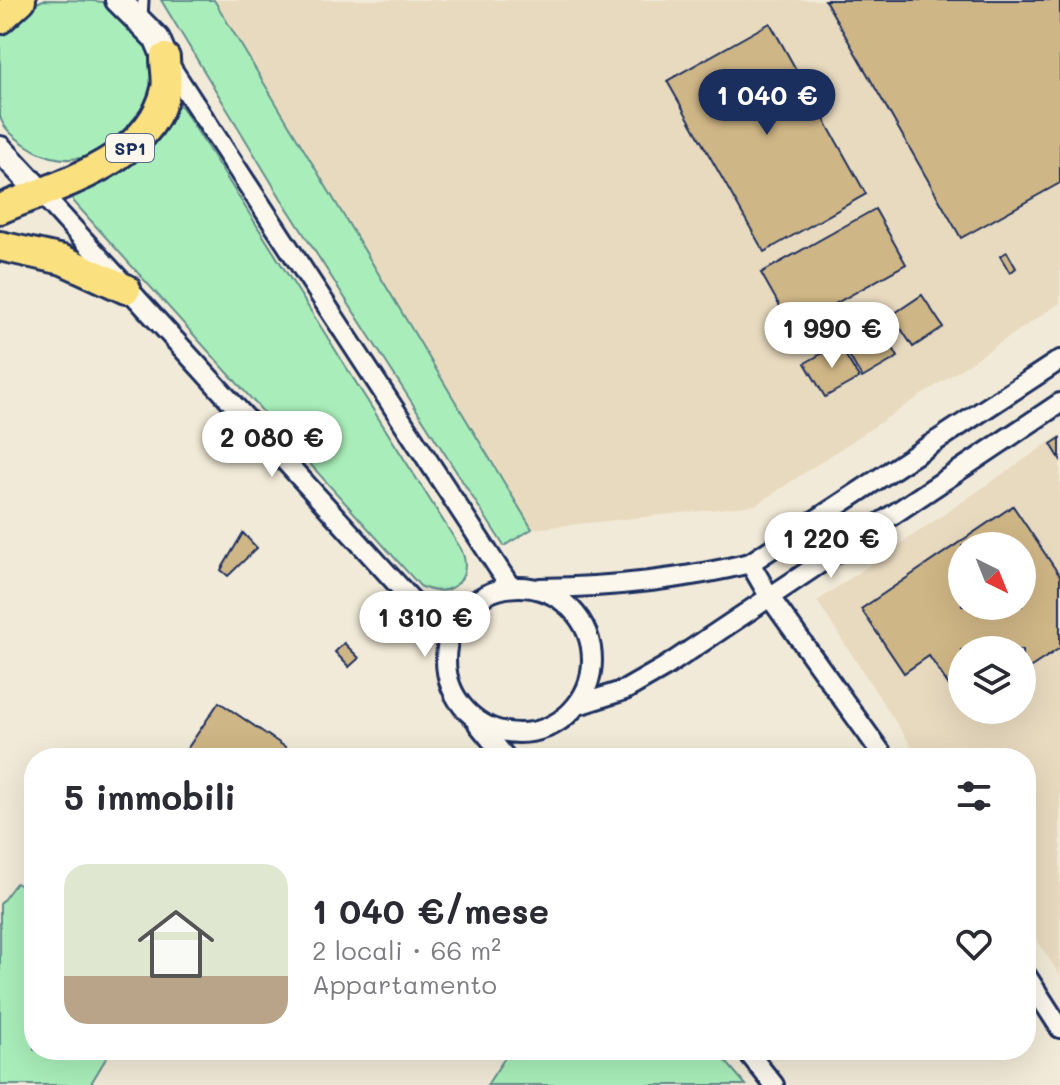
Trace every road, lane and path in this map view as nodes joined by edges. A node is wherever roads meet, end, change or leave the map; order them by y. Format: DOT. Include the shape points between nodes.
graph roads {
  1 [pos="21,0"];
  2 [pos="118,0"];
  3 [pos="142,10"];
  4 [pos="0,19"];
  5 [pos="165,58"];
  6 [pos="0,149"];
  7 [pos="40,192"];
  8 [pos="0,209"];
  9 [pos="0,246"];
  10 [pos="126,289"];
  11 [pos="1060,360"];
  12 [pos="1060,403"];
  13 [pos="750,563"];
  14 [pos="510,586"];
  15 [pos="540,588"];
  16 [pos="769,596"];
  17 [pos="448,640"];
  18 [pos="578,705"];
  19 [pos="474,718"];
  20 [pos="498,748"];
  21 [pos="878,748"];
  22 [pos="1036,991"];
  23 [pos="1060,1028"];
  24 [pos="754,1060"];
  25 [pos="774,1085"];
  1 -- 4 [label="main road"];
  2 -- 3 [label="main road"];
  3 -- 5 [label="main road"];
  5 -- 7 [label="main road, SP1" via="166,88 152,122 135,144 113,161"];
  5 -- 14 [label="street"];
  6 -- 7 [label="main road"];
  7 -- 8 [label="main road"];
  7 -- 10 [label="street"];
  9 -- 10 [label="main road" via="63,260"];
  10 -- 17 [label="street"];
  11 -- 13 [label="street"];
  12 -- 16 [label="street"];
  13 -- 15 [label="street" via="595,588"];
  13 -- 16 [label="street"];
  14 -- 15 [label="street"];
  14 -- 17 [label="street" via="471,604"];
  15 -- 18 [label="street" via="579,615 590,636 589,684"];
  16 -- 18 [label="street" via="625,690"];
  16 -- 21 [label="street"];
  17 -- 19 [label="street" via="449,683"];
  18 -- 19 [label="street" via="540,731 517,734"];
  19 -- 20 [label="street"];
  22 -- 23 [label="street"];
  24 -- 25 [label="street"];
}
